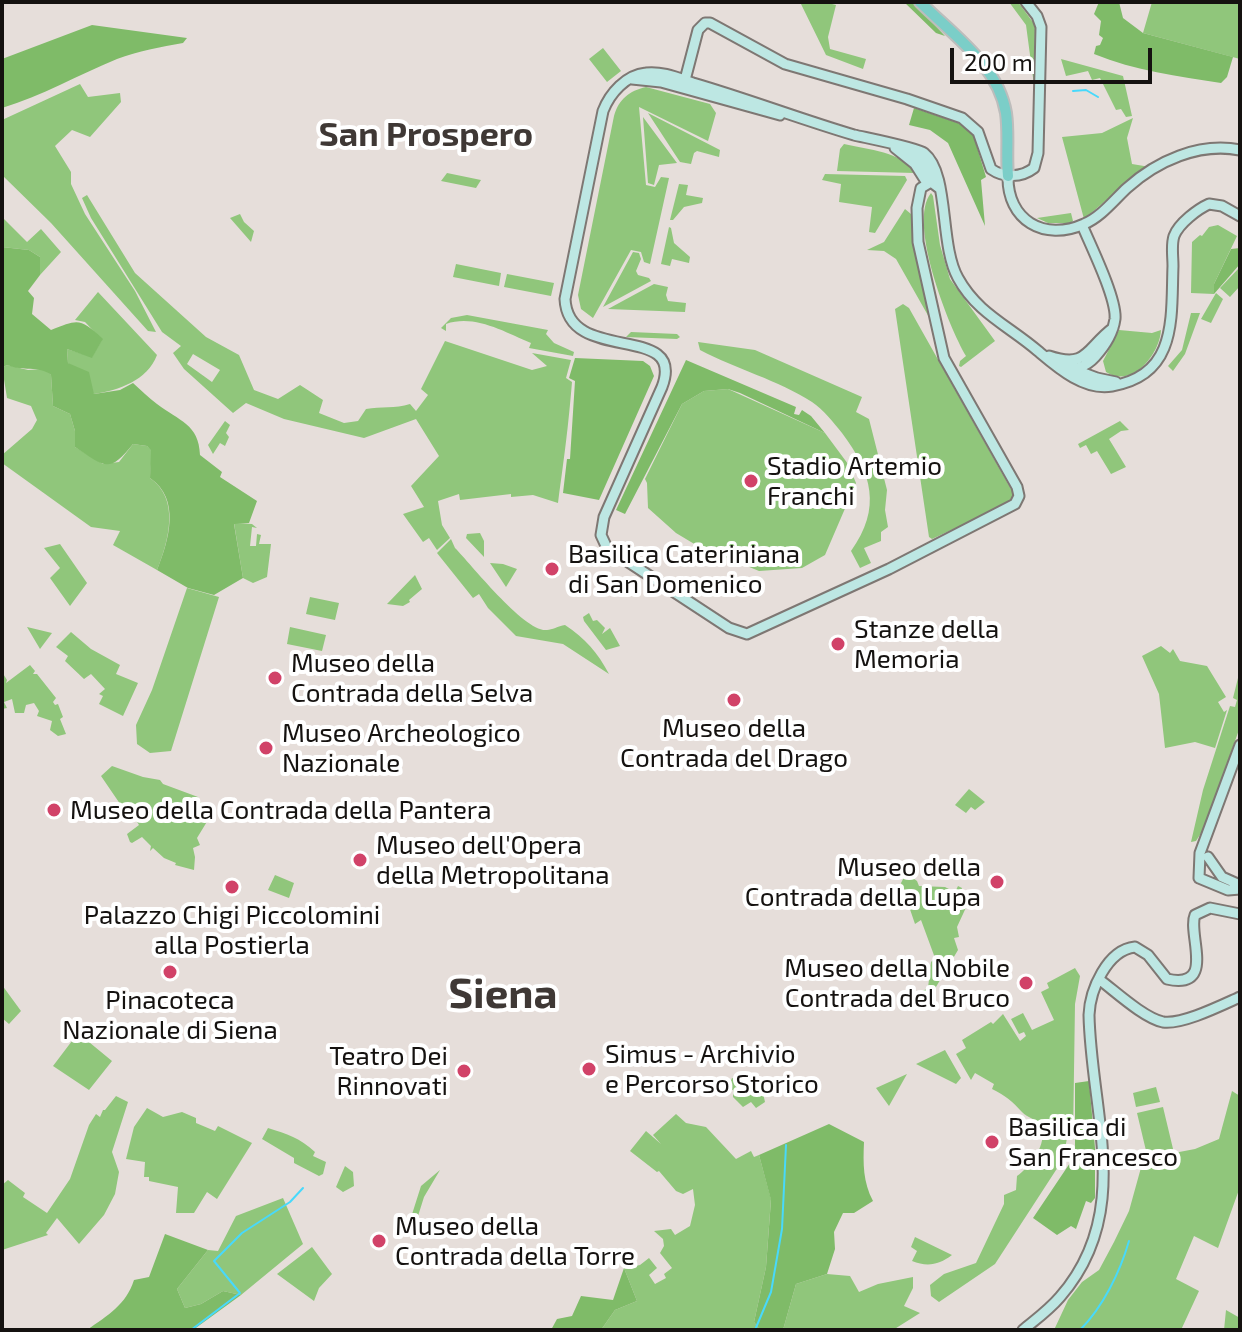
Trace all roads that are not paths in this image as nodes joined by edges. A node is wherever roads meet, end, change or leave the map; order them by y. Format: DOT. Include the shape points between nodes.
graph roads {
  1 [pos="920,2"];
  2 [pos="927,2"];
  3 [pos="1026,2"];
  4 [pos="680,78"];
  5 [pos="632,79"];
  6 [pos="786,115"];
  7 [pos="1240,150"];
  8 [pos="1008,176"];
  9 [pos="930,185"];
  10 [pos="1240,216"];
  11 [pos="1082,225"];
  12 [pos="1110,330"];
  13 [pos="1094,358"];
  14 [pos="1050,359"];
  15 [pos="1073,369"];
  16 [pos="1105,382"];
  17 [pos="1240,745"];
  18 [pos="1208,836"];
  19 [pos="1208,857"];
  20 [pos="1199,878"];
  21 [pos="1240,887"];
  22 [pos="1240,914"];
  23 [pos="1100,980"];
  24 [pos="1240,997"];
  25 [pos="1023,1330"];
  1 -- 8 [label="main road" via="996,82 1006,112"];
  2 -- 8 [label="main road" via="985,58 1001,81 1012,121"];
  3 -- 8 [label="street" via="1040,22 1038,157 1028,172"];
  4 -- 5 [label="street"];
  4 -- 6 [label="street"];
  4 -- 8 [label="street" via="698,30 705,23 714,25 785,64 962,118 979,134 990,167"];
  5 -- 6 [label="street"];
  5 -- 9 [label="street" via="611,95 600,121 566,309 572,321 596,337 656,353 664,380 600,533 607,548 740,633 786,618 1018,499 1017,487 944,358 918,242 917,208"];
  6 -- 9 [label="street" via="918,149 936,170"];
  7 -- 11 [label="street" via="1212,147 1181,155 1136,180"];
  8 -- 11 [label="street" via="1011,201 1027,222 1055,229"];
  9 -- 14 [label="street" via="962,285 986,314"];
  10 -- 16 [label="street" via="1209,204 1178,229 1166,344 1156,364 1142,375"];
  11 -- 12 [label="street" via="1115,313"];
  12 -- 13 [label="street"];
  12 -- 14 [label="street" via="1081,359"];
  13 -- 15 [label="street"];
  13 -- 16 [label="street"];
  14 -- 15 [label="street"];
  14 -- 16 [label="street" via="1080,380"];
  15 -- 16 [label="street"];
  17 -- 18 [label="street"];
  18 -- 19 [label="street"];
  18 -- 20 [label="street" via="1199,857"];
  19 -- 20 [label="street"];
  19 -- 21 [label="street" via="1222,877"];
  20 -- 21 [label="street" via="1225,889"];
  22 -- 23 [label="street" via="1208,908 1195,915 1197,963 1183,979 1167,979 1135,947 1116,954"];
  23 -- 24 [label="street" via="1164,1022"];
  23 -- 25 [label="street" via="1089,1019 1104,1164 1101,1214 1089,1252 1067,1288"];
}
